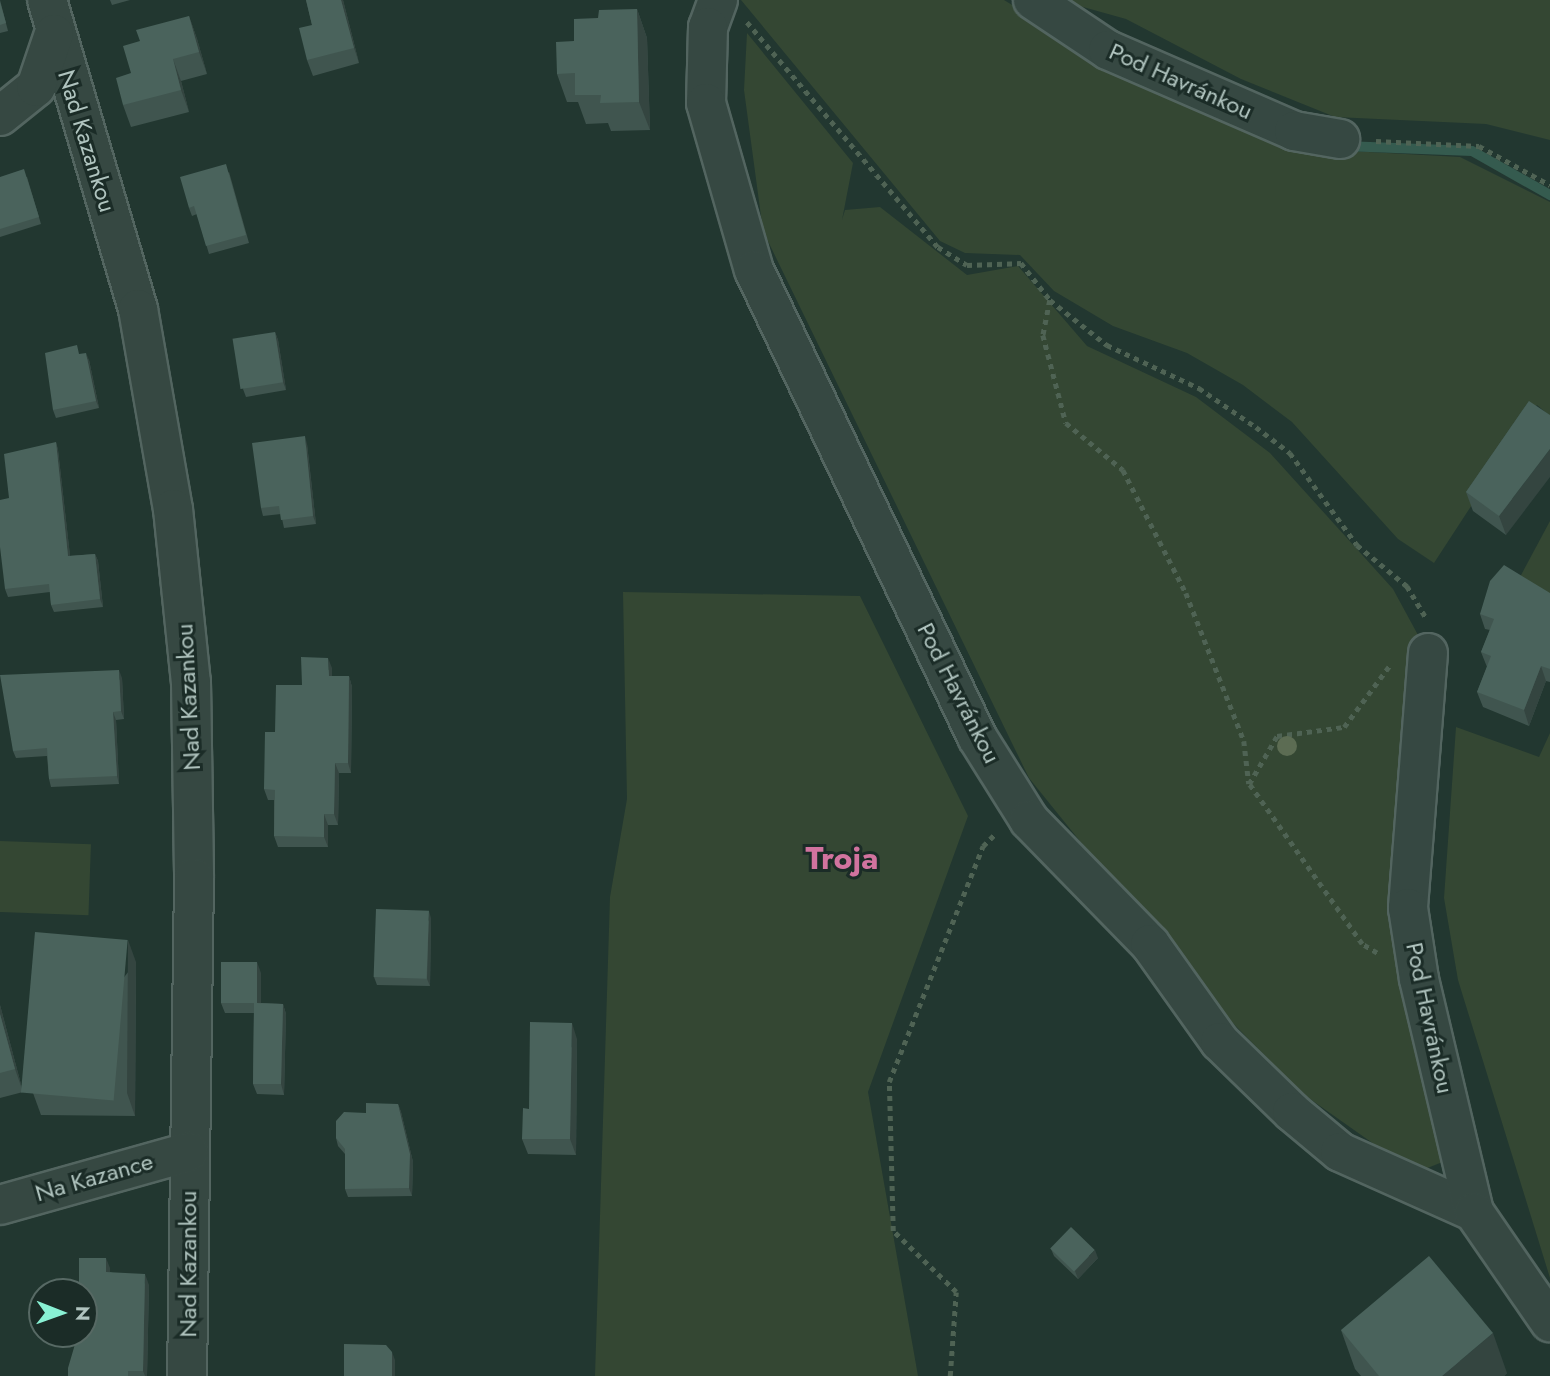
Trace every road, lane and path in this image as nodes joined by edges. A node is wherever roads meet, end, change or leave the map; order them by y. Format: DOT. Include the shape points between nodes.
graph roads {
  1 [pos="1033,0"];
  2 [pos="731,9"];
  3 [pos="50,17"];
  4 [pos="0,116"];
  5 [pos="1340,139"];
  6 [pos="1550,185"];
  7 [pos="1050,300"];
  8 [pos="1429,653"];
  9 [pos="1249,784"];
  10 [pos="1021,806"];
  11 [pos="1419,979"];
  12 [pos="189,1152"];
  13 [pos="0,1205"];
  14 [pos="1474,1212"];
  15 [pos="1550,1322"];
  16 [pos="187,1376"];
  17 [pos="950,1376"];
  1 -- 5 [label="street, Pod Havránkou" via="1108,50 1294,131"];
  2 -- 7 [label="path" via="939,247 967,265 1021,263"];
  2 -- 10 [label="street, Pod Havránkou" via="708,27 706,103 754,270 971,726"];
  3 -- 4 [label="street" via="36,87"];
  3 -- 12 [label="street, Nad Kazankou" via="138,309 173,509 191,695"];
  5 -- 6 [label="path" via="1479,146"];
  7 -- 8 [label="path" via="1107,345 1199,388 1290,453 1357,545 1407,586 1426,615"];
  7 -- 9 [label="path" via="1043,335 1066,423 1123,470 1186,593 1244,741"];
  8 -- 9 [label="path" via="1384,667 1344,727 1277,736"];
  8 -- 11 [label="street, Pod Havránkou" via="1408,908"];
  9 -- 11 [label="path" via="1363,944"];
  10 -- 14 [label="street, Pod Havránkou" via="1150,944 1220,1042 1292,1112 1340,1152"];
  10 -- 17 [label="path" via="983,846 889,1082 893,1231 956,1292"];
  11 -- 14 [label="street, Pod Havránkou"];
  12 -- 13 [label="street, Na Kazance"];
  12 -- 16 [label="street, Nad Kazankou"];
  14 -- 15 [label="street, Pod Havránkou"];
}
